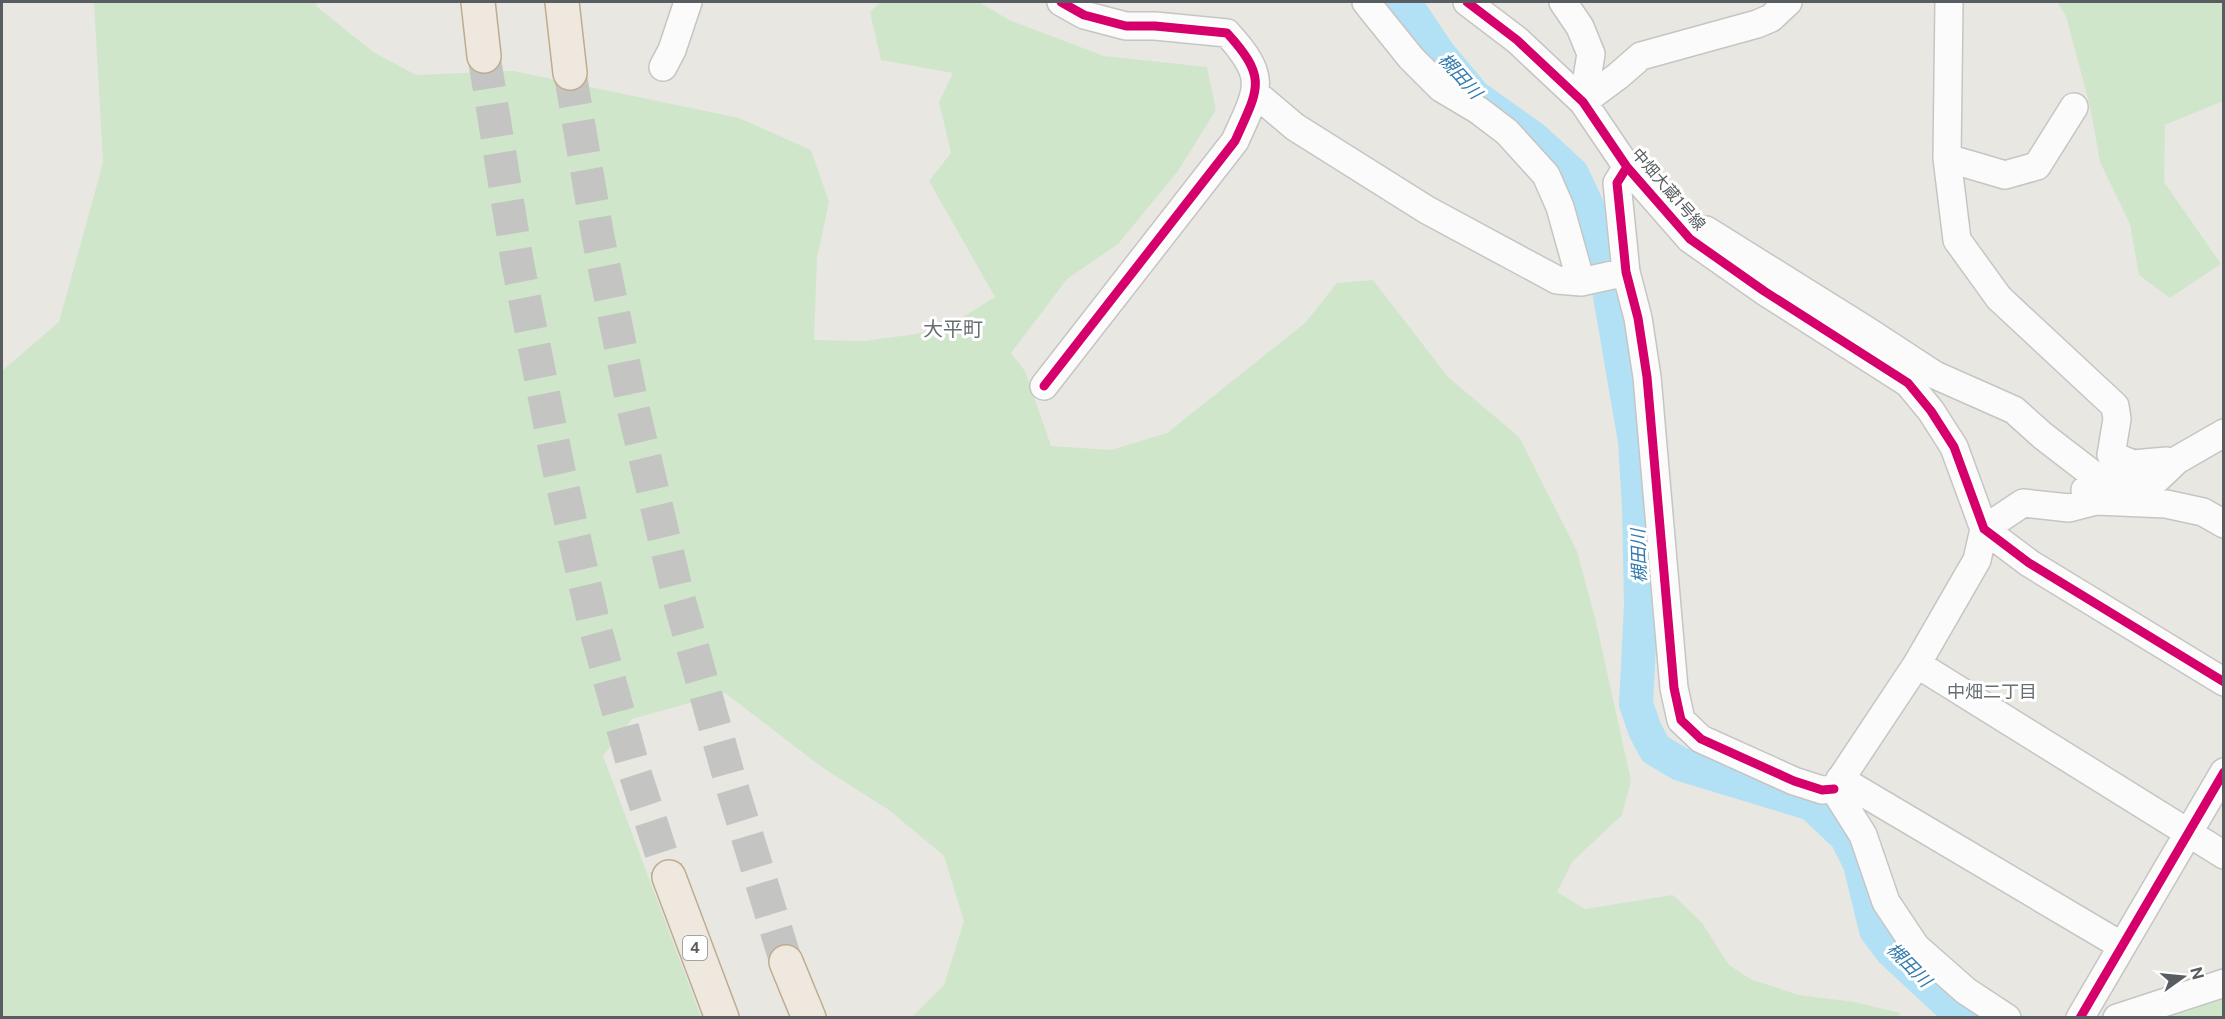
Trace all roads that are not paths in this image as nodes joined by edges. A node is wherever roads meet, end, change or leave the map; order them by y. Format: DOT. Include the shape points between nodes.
graph roads {
  1 [pos="478,2"];
  2 [pos="562,2"];
  3 [pos="688,2"];
  4 [pos="1061,2"];
  5 [pos="1366,2"];
  6 [pos="1467,2"];
  7 [pos="1563,2"];
  8 [pos="1788,2"];
  9 [pos="1949,2"];
  10 [pos="484,56"];
  11 [pos="663,67"];
  12 [pos="570,73"];
  13 [pos="1256,94"];
  14 [pos="1582,102"];
  15 [pos="2074,107"];
  16 [pos="1947,158"];
  17 [pos="1627,168"];
  18 [pos="1647,189"];
  19 [pos="1626,272"];
  20 [pos="1584,281"];
  21 [pos="1044,386"];
  22 [pos="2223,433"];
  23 [pos="2043,436"];
  24 [pos="2177,460"];
  25 [pos="2096,501"];
  26 [pos="2223,524"];
  27 [pos="1984,529"];
  28 [pos="1917,664"];
  29 [pos="2223,682"];
  30 [pos="2223,772"];
  31 [pos="1837,784"];
  32 [pos="2188,833"];
  33 [pos="2223,855"];
  34 [pos="669,877"];
  35 [pos="2122,946"];
  36 [pos="786,962"];
  37 [pos="2223,983"];
  38 [pos="722,1017"];
  39 [pos="809,1017"];
  40 [pos="2007,1017"];
  41 [pos="2080,1017"];
  42 [pos="2118,1017"];
  1 -- 10 [label="highway"];
  2 -- 12 [label="highway"];
  3 -- 11 [label="street"];
  4 -- 13 [label="street" via="1084,15 1126,26 1227,33 1244,51 1255,72"];
  5 -- 20 [label="street" via="1441,88 1507,132 1546,175"];
  6 -- 14 [label="street, 中畑大蔵1号線" via="1517,40"];
  7 -- 14 [label="street" via="1580,27 1591,54"];
  8 -- 14 [label="street" via="1771,18 1757,24 1641,56"];
  9 -- 16 [label="street"];
  13 -- 20 [label="street" via="1294,128 1427,210 1557,280"];
  13 -- 21 [label="street" via="1235,141"];
  14 -- 17 [label="street, 中畑大蔵1号線"];
  15 -- 16 [label="street" via="2037,166 2005,175"];
  16 -- 24 [label="street" via="1957,240 1999,298 2115,406 2111,455 2133,464"];
  17 -- 18 [label="street, 中畑大蔵1号線"];
  17 -- 19 [label="street" via="1617,183"];
  18 -- 23 [label="street" via="1935,375 2014,410"];
  18 -- 27 [label="street, 中畑大蔵1号線" via="1690,239 1908,383 1954,447"];
  19 -- 20 [label="street"];
  19 -- 31 [label="street" via="1647,377 1674,688 1681,720 1701,739 1794,781 1822,790"];
  22 -- 24 [label="street"];
  23 -- 24 [label="street" via="2095,476 2114,483 2157,479"];
  23 -- 25 [label="street" via="2056,463"];
  25 -- 26 [label="street" via="2166,504 2203,512"];
  25 -- 27 [label="street" via="2069,508 2023,502"];
  27 -- 28 [label="street" via="1977,560"];
  27 -- 29 [label="street" via="2029,563"];
  28 -- 31 [label="street"];
  28 -- 32 [label="street"];
  30 -- 32 [label="street"];
  31 -- 35 [label="street"];
  31 -- 40 [label="street" via="1863,835 1886,902 1916,946 1966,991"];
  32 -- 33 [label="street"];
  32 -- 35 [label="street"];
  34 -- 38 [label="highway, 4"];
  35 -- 41 [label="street"];
  36 -- 39 [label="highway"];
  37 -- 42 [label="street"];
}
